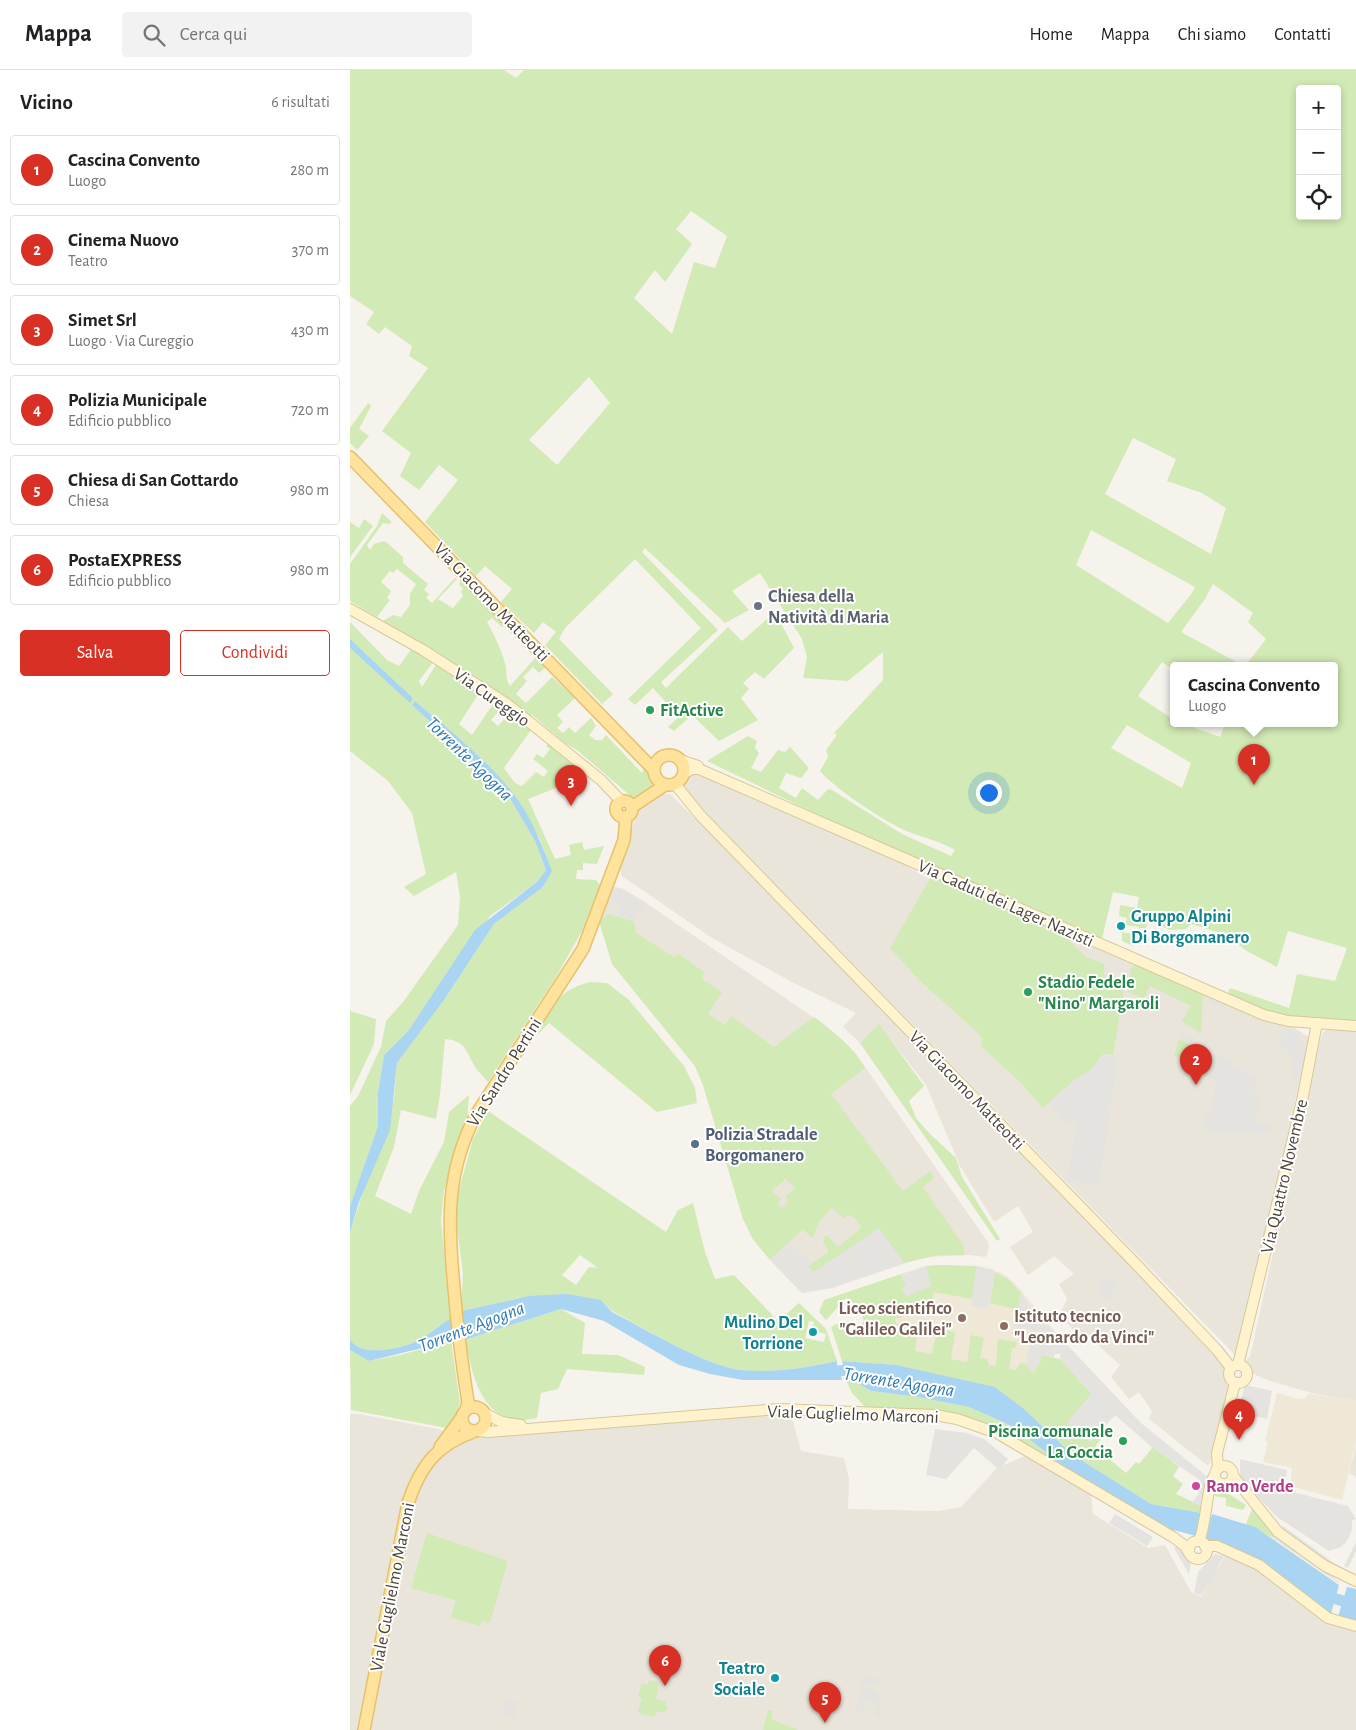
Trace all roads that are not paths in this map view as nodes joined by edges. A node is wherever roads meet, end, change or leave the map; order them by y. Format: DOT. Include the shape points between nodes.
graph roads {
  1 [pos="350,457"];
  2 [pos="350,609"];
  3 [pos="680,760"];
  4 [pos="655,765"];
  5 [pos="699,769"];
  6 [pos="684,774"];
  7 [pos="667,784"];
  8 [pos="626,809"];
  9 [pos="1317,1023"];
  10 [pos="1356,1026"];
  11 [pos="1235,1367"];
  12 [pos="1235,1383"];
  13 [pos="472,1412"];
  14 [pos="532,1427"];
  15 [pos="475,1431"];
  16 [pos="1220,1448"];
  17 [pos="438,1451"];
  18 [pos="1231,1472"];
  19 [pos="1219,1477"];
  20 [pos="1251,1500"];
  21 [pos="1173,1537"];
  22 [pos="1201,1544"];
  23 [pos="1189,1553"];
  24 [pos="1356,1581"];
  25 [pos="1356,1626"];
  26 [pos="364,1730"];
  1 -- 4 [label="main road, Via Giacomo Matteotti" via="633,748"];
  2 -- 8 [label="main road, Via Cureggio" via="423,650 507,704 601,780"];
  3 -- 4 [label="main road" via="670,755"];
  3 -- 5 [label="main road, Via Caduti dei Lager Nazisti"];
  3 -- 6 [label="main road"];
  4 -- 7 [label="main road" via="654,776"];
  5 -- 6 [label="main road"];
  5 -- 9 [label="main road, Via Caduti dei Lager Nazisti" via="1255,1012 1288,1021"];
  6 -- 7 [label="main road"];
  7 -- 8 [label="main road"];
  7 -- 11 [label="main road, Via Giacomo Matteotti"];
  8 -- 13 [label="main road, Via Sandro Pertini" via="624,840 580,955 476,1113 455,1170 449,1207 456,1308 464,1377"];
  9 -- 10 [label="main road"];
  9 -- 11 [label="main road, Via Quattro Novembre" via="1302,1102"];
  11 -- 12 [label="main road" via="1229,1377"];
  11 -- 12 [label="main road" via="1245,1369 1247,1376 1241,1383"];
  12 -- 16 [label="main road"];
  13 -- 14 [label="main road, Viale Guglielmo Marconi"];
  13 -- 15 [label="main road, Via Sandro Pertini" via="463,1425"];
  13 -- 15 [label="main road" via="485,1424"];
  13 -- 17 [label="main road, Viale Guglielmo Marconi"];
  14 -- 15 [label="main road, Viale Guglielmo Marconi"];
  14 -- 21 [label="main road, Viale Guglielmo Marconi" via="779,1409 935,1415 957,1419 997,1434"];
  15 -- 17 [label="main road, Viale Guglielmo Marconi"];
  16 -- 18 [label="main road"];
  16 -- 19 [label="main road" via="1216,1457"];
  17 -- 26 [label="main road, Viale Guglielmo Marconi" via="417,1477 408,1503"];
  18 -- 19 [label="main road" via="1230,1481"];
  18 -- 19 [label="main road" via="1224,1466"];
  18 -- 20 [label="main road"];
  19 -- 20 [label="main road"];
  19 -- 22 [label="main road" via="1212,1478"];
  20 -- 24 [label="main road" via="1278,1532 1330,1569"];
  21 -- 22 [label="main road"];
  21 -- 23 [label="main road"];
  22 -- 23 [label="main road" via="1190,1546"];
  22 -- 23 [label="main road" via="1197,1559"];
  22 -- 25 [label="main road" via="1211,1551 1224,1550 1259,1565 1328,1618"];
}
